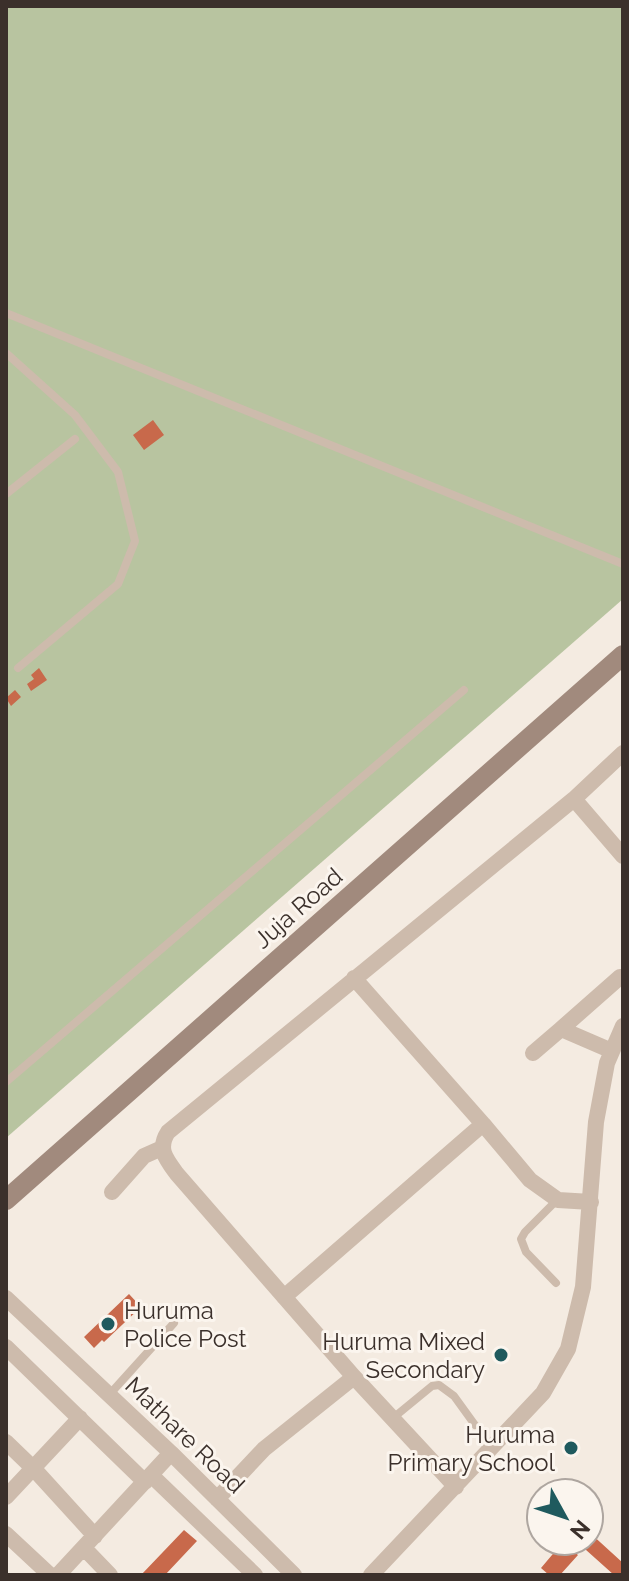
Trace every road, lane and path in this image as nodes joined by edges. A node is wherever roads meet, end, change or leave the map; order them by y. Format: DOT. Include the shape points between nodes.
graph roads {
  1 [pos="6,313"];
  2 [pos="6,353"];
  3 [pos="75,439"];
  4 [pos="6,494"];
  5 [pos="623,564"];
  6 [pos="623,655"];
  7 [pos="18,668"];
  8 [pos="464,690"];
  9 [pos="623,753"];
  10 [pos="574,799"];
  11 [pos="623,856"];
  12 [pos="620,977"];
  13 [pos="354,978"];
  14 [pos="623,1026"];
  15 [pos="561,1029"];
  16 [pos="612,1051"];
  17 [pos="533,1053"];
  18 [pos="6,1082"];
  19 [pos="483,1124"];
  20 [pos="162,1148"];
  21 [pos="112,1192"];
  22 [pos="6,1200"];
  23 [pos="558,1200"];
  24 [pos="591,1202"];
  25 [pos="556,1283"];
  26 [pos="284,1297"];
  27 [pos="6,1298"];
  28 [pos="174,1323"];
  29 [pos="6,1347"];
  30 [pos="354,1377"];
  31 [pos="109,1395"];
  32 [pos="80,1418"];
  33 [pos="392,1418"];
  34 [pos="475,1425"];
  35 [pos="6,1442"];
  36 [pos="171,1453"];
  37 [pos="34,1469"];
  38 [pos="148,1478"];
  39 [pos="456,1487"];
  40 [pos="6,1497"];
  41 [pos="217,1499"];
  42 [pos="6,1534"];
  43 [pos="90,1542"];
  44 [pos="50,1575"];
  45 [pos="58,1575"];
  46 [pos="110,1575"];
  47 [pos="255,1575"];
  48 [pos="294,1575"];
  49 [pos="371,1575"];
  1 -- 5 [label="lane"];
  2 -- 7 [label="lane" via="75,415 118,472 135,541 118,584"];
  3 -- 4 [label="lane"];
  6 -- 22 [label="main road, Juja Road"];
  8 -- 18 [label="lane"];
  9 -- 10 [label="street"];
  10 -- 11 [label="street"];
  10 -- 13 [label="street"];
  12 -- 15 [label="street"];
  13 -- 19 [label="street"];
  13 -- 20 [label="street" via="168,1132"];
  14 -- 16 [label="street"];
  15 -- 16 [label="street"];
  15 -- 17 [label="street"];
  16 -- 24 [label="street" via="596,1122"];
  19 -- 23 [label="street" via="530,1180"];
  19 -- 26 [label="street"];
  20 -- 21 [label="street" via="144,1156"];
  20 -- 26 [label="street" via="177,1174"];
  23 -- 24 [label="street"];
  23 -- 25 [label="lane" via="521,1239 526,1252"];
  24 -- 39 [label="street" via="583,1287 568,1349 543,1393"];
  26 -- 30 [label="street"];
  27 -- 31 [label="street, Mathare Road"];
  28 -- 31 [label="lane"];
  29 -- 32 [label="street"];
  30 -- 33 [label="street"];
  30 -- 41 [label="street" via="264,1449"];
  31 -- 36 [label="street, Mathare Road"];
  32 -- 37 [label="street"];
  32 -- 38 [label="street"];
  33 -- 34 [label="lane" via="439,1385"];
  33 -- 39 [label="street"];
  35 -- 37 [label="street"];
  36 -- 38 [label="street"];
  36 -- 41 [label="street, Mathare Road"];
  37 -- 40 [label="street"];
  37 -- 43 [label="street"];
  38 -- 43 [label="street"];
  38 -- 47 [label="street"];
  39 -- 49 [label="street"];
  41 -- 48 [label="street, Mathare Road"];
  42 -- 44 [label="street"];
  43 -- 45 [label="street"];
  43 -- 46 [label="street"];
}
